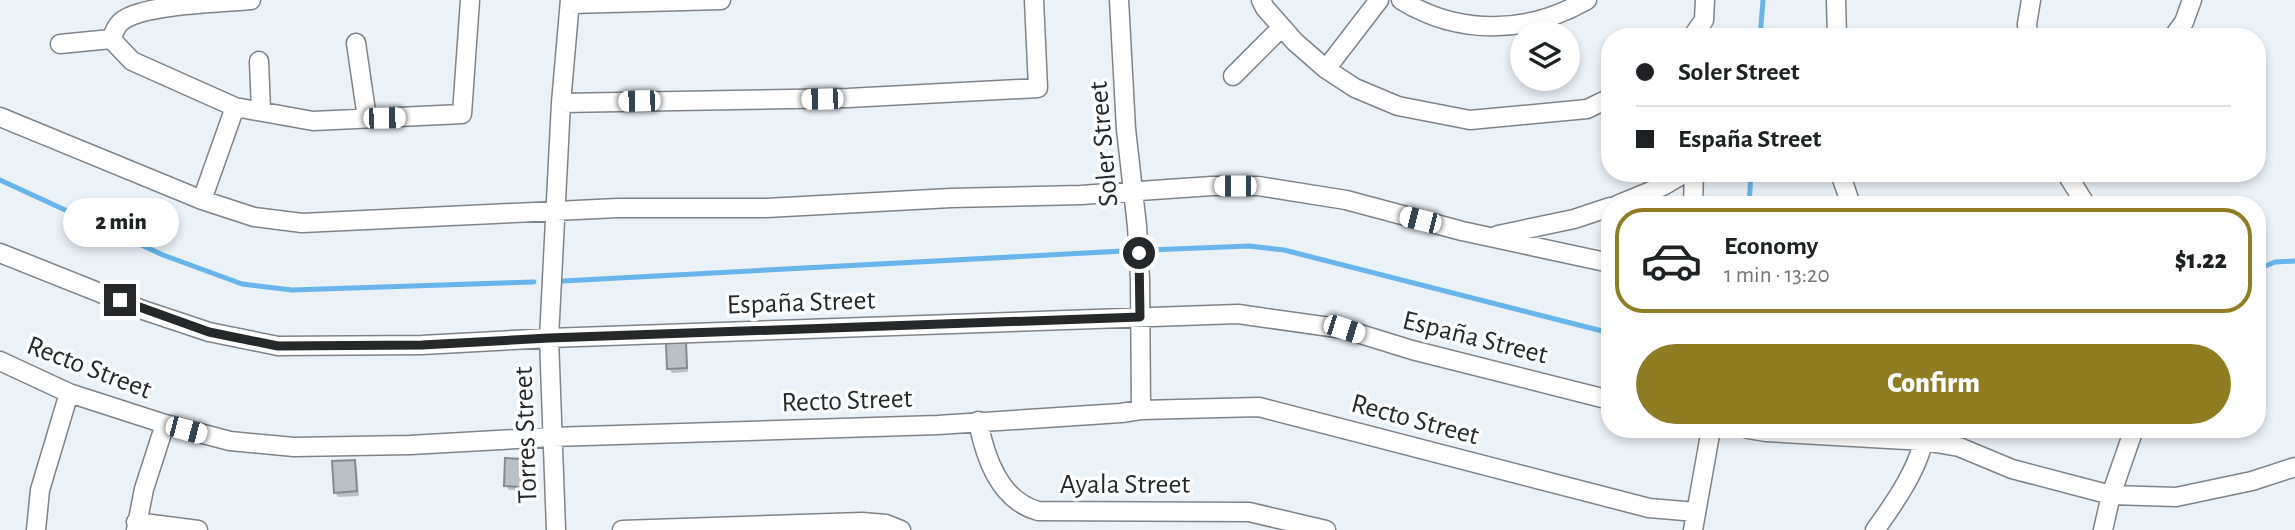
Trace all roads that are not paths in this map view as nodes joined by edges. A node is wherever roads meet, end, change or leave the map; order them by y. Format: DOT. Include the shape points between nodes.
graph roads {
  1 [pos="251,0"];
  2 [pos="470,0"];
  3 [pos="721,0"];
  4 [pos="1034,0"];
  5 [pos="1119,0"];
  6 [pos="1261,0"];
  7 [pos="1379,0"];
  8 [pos="1401,0"];
  9 [pos="1587,0"];
  10 [pos="1704,0"];
  11 [pos="1836,0"];
  12 [pos="2031,0"];
  13 [pos="2192,0"];
  14 [pos="570,2"];
  15 [pos="1282,27"];
  16 [pos="1698,28"];
  17 [pos="1838,28"];
  18 [pos="2027,28"];
  19 [pos="2180,28"];
  20 [pos="111,39"];
  21 [pos="356,43"];
  22 [pos="60,44"];
  23 [pos="259,61"];
  24 [pos="1326,69"];
  25 [pos="1233,76"];
  26 [pos="1601,102"];
  27 [pos="561,103"];
  28 [pos="235,107"];
  29 [pos="261,110"];
  30 [pos="0,117"];
  31 [pos="367,118"];
  32 [pos="1670,182"];
  33 [pos="1133,191"];
  34 [pos="1639,196"];
  35 [pos="202,200"];
  36 [pos="1601,210"];
  37 [pos="555,211"];
  38 [pos="1492,236"];
  39 [pos="0,253"];
  40 [pos="1601,261"];
  41 [pos="1140,317"];
  42 [pos="549,338"];
  43 [pos="0,361"];
  44 [pos="69,393"];
  45 [pos="1601,398"];
  46 [pos="1141,410"];
  47 [pos="978,421"];
  48 [pos="165,424"];
  49 [pos="552,437"];
  50 [pos="1709,438"];
  51 [pos="1924,438"];
  52 [pos="1934,438"];
  53 [pos="2131,438"];
  54 [pos="2295,467"];
  55 [pos="2111,495"];
  56 [pos="1694,521"];
  57 [pos="136,526"];
  58 [pos="36,530"];
  59 [pos="198,530"];
  60 [pos="556,530"];
  61 [pos="622,530"];
  62 [pos="901,530"];
  63 [pos="1326,530"];
  64 [pos="1875,530"];
  65 [pos="2104,530"];
  1 -- 20 [label="street" via="130,16 119,22"];
  2 -- 31 [label="street" via="462,114"];
  3 -- 14 [label="street"];
  4 -- 27 [label="street" via="1038,88 848,98"];
  5 -- 33 [label="street, Soler Street"];
  6 -- 15 [label="street"];
  7 -- 24 [label="street"];
  8 -- 9 [label="street" via="1442,18 1516,26 1542,21"];
  10 -- 16 [label="street" via="1704,20"];
  11 -- 17 [label="street"];
  12 -- 18 [label="street"];
  13 -- 19 [label="street"];
  14 -- 27 [label="street, Torres Street"];
  15 -- 24 [label="street"];
  15 -- 25 [label="street"];
  20 -- 22 [label="street"];
  20 -- 28 [label="street" via="132,61"];
  21 -- 31 [label="street"];
  23 -- 29 [label="street"];
  24 -- 26 [label="street" via="1355,88 1398,106 1470,120 1587,109"];
  27 -- 37 [label="street, Torres Street"];
  28 -- 29 [label="street"];
  28 -- 35 [label="street"];
  29 -- 31 [label="street" via="313,121"];
  30 -- 35 [label="street"];
  32 -- 34 [label="street"];
  33 -- 37 [label="street" via="765,208"];
  33 -- 38 [label="street" via="1258,186 1346,200"];
  33 -- 41 [label="street, Soler Street"];
  35 -- 37 [label="street" via="254,217 302,223"];
  36 -- 38 [label="street"];
  37 -- 42 [label="street, Torres Street"];
  38 -- 40 [label="street"];
  39 -- 42 [label="street, España Street" via="209,332 278,346"];
  41 -- 42 [label="street, España Street"];
  41 -- 45 [label="street, España Street" via="1238,314 1344,329"];
  41 -- 46 [label="street, Soler Street"];
  42 -- 49 [label="street, Torres Street"];
  43 -- 44 [label="street, Recto Street"];
  44 -- 48 [label="street, Recto Street"];
  44 -- 58 [label="street" via="40,490"];
  46 -- 47 [label="street, Recto Street"];
  46 -- 56 [label="street, Recto Street" via="1259,407"];
  47 -- 49 [label="street, Recto Street"];
  47 -- 63 [label="street, Ayala Street" via="984,452 1015,501 1027,508 1249,512"];
  48 -- 49 [label="street, Recto Street" via="230,441 294,447"];
  48 -- 57 [label="street"];
  49 -- 60 [label="street, Torres Street"];
  50 -- 56 [label="street"];
  51 -- 64 [label="street" via="1894,503"];
  52 -- 55 [label="street" via="2012,469"];
  53 -- 55 [label="street"];
  54 -- 55 [label="street" via="2176,497"];
  55 -- 65 [label="street"];
  57 -- 59 [label="street"];
  61 -- 62 [label="street" via="862,522"];
}
